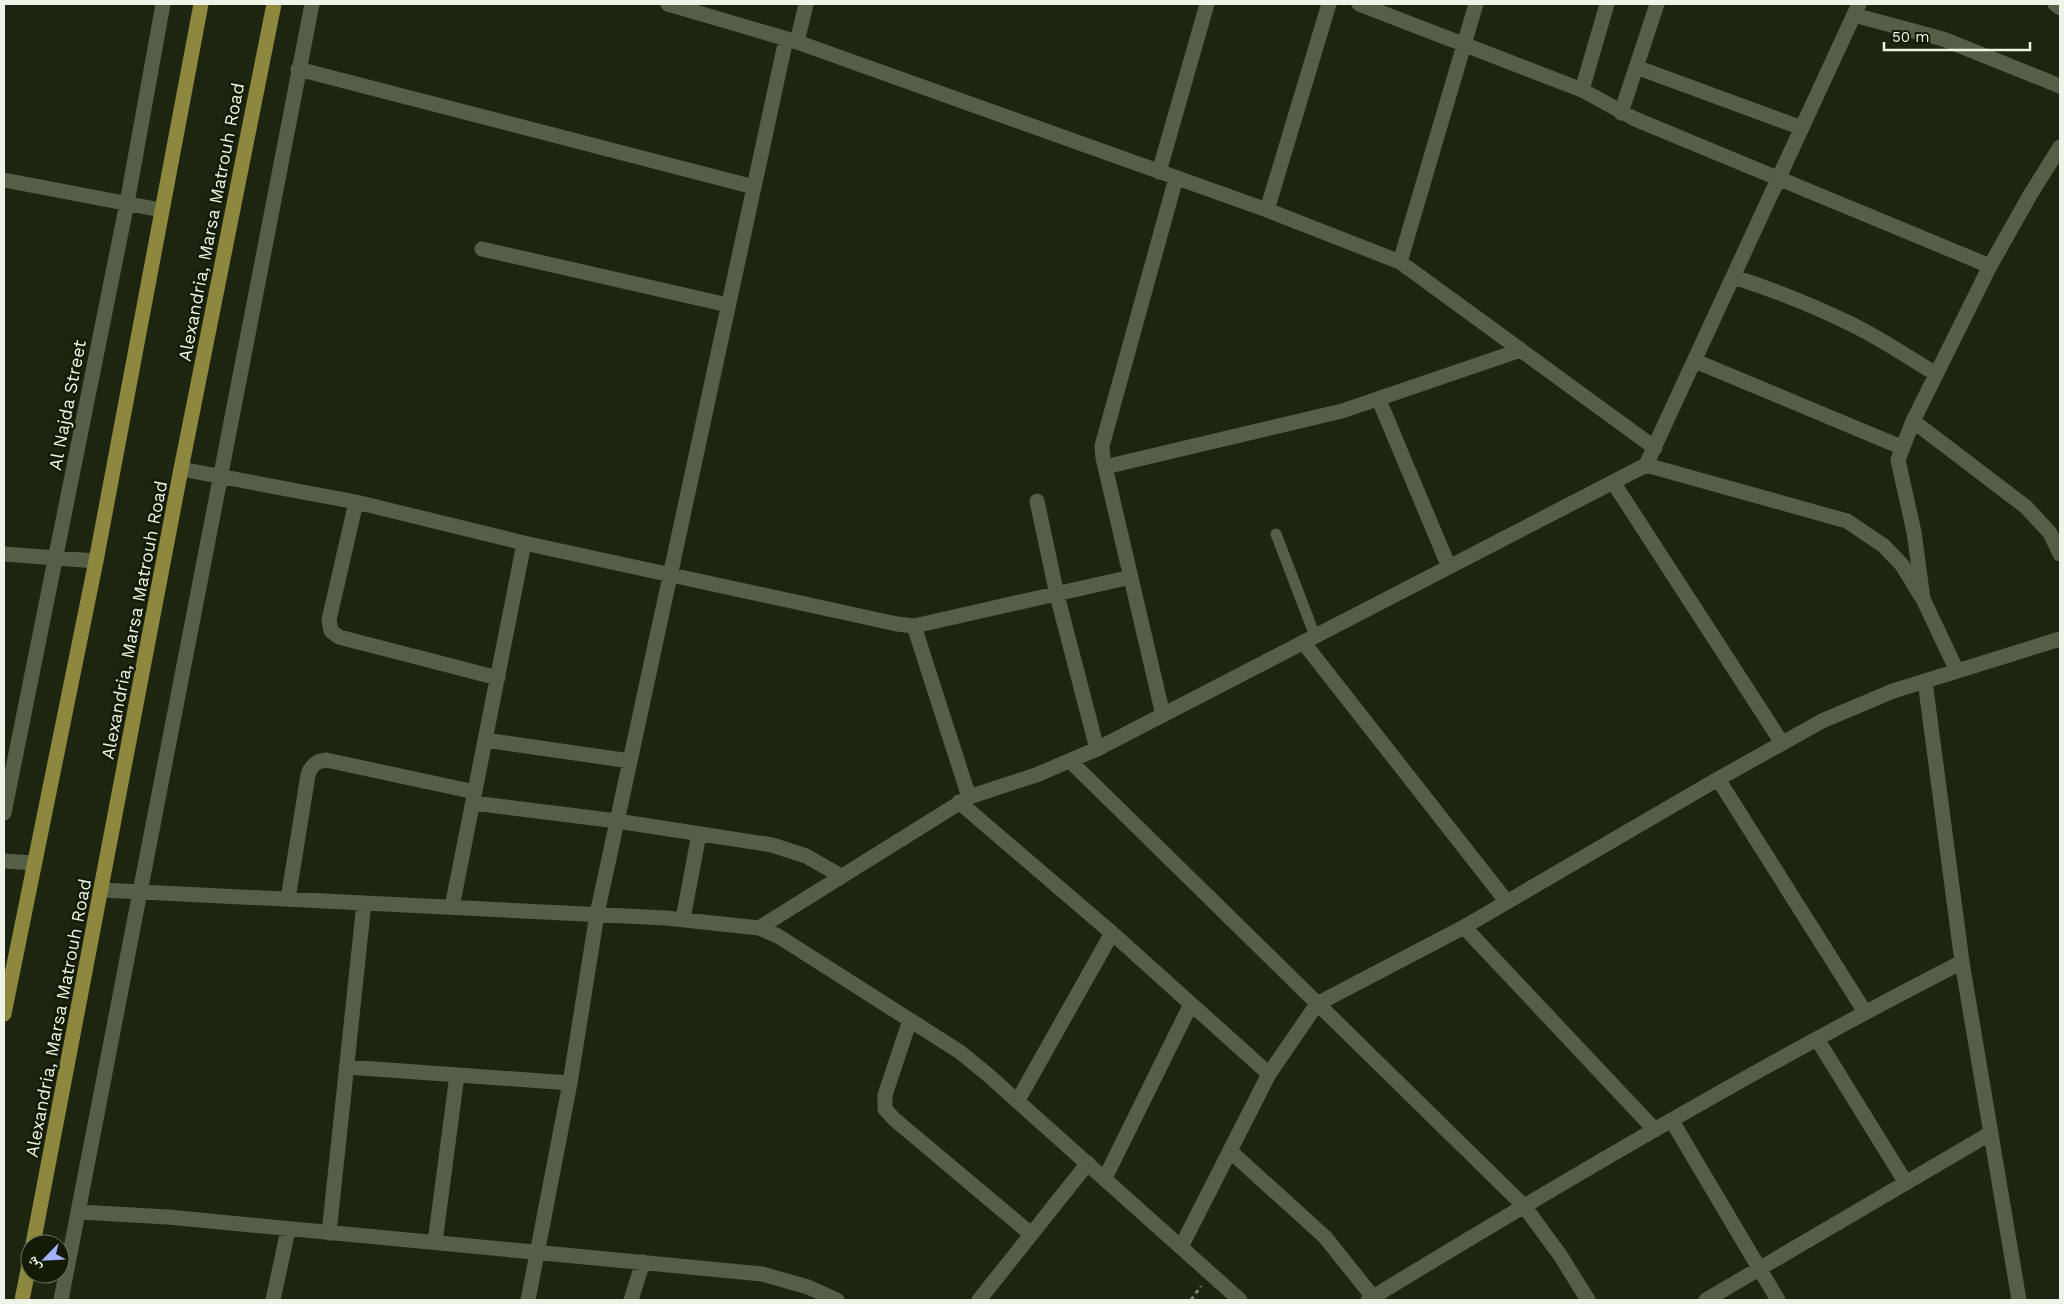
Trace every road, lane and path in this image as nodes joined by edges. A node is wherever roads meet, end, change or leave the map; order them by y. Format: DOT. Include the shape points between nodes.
graph roads {
  1 [pos="163,4"];
  2 [pos="201,4"];
  3 [pos="274,4"];
  4 [pos="312,4"];
  5 [pos="668,4"];
  6 [pos="806,4"];
  7 [pos="1329,4"];
  8 [pos="1359,4"];
  9 [pos="1476,4"];
  10 [pos="1607,4"];
  11 [pos="1657,4"];
  12 [pos="2055,4"];
  13 [pos="1204,5"];
  14 [pos="2060,8"];
  15 [pos="1857,9"];
  16 [pos="791,40"];
  17 [pos="1464,43"];
  18 [pos="1636,67"];
  19 [pos="298,69"];
  20 [pos="2060,86"];
  21 [pos="1582,90"];
  22 [pos="1621,113"];
  23 [pos="1802,128"];
  24 [pos="2060,147"];
  25 [pos="2055,168"];
  26 [pos="1159,172"];
  27 [pos="1176,178"];
  28 [pos="1779,179"];
  29 [pos="4,180"];
  30 [pos="754,187"];
  31 [pos="127,203"];
  32 [pos="161,210"];
  33 [pos="1267,210"];
  34 [pos="482,249"];
  35 [pos="1400,262"];
  36 [pos="1990,266"];
  37 [pos="1734,277"];
  38 [pos="728,305"];
  39 [pos="1521,350"];
  40 [pos="1695,361"];
  41 [pos="1936,374"];
  42 [pos="1379,400"];
  43 [pos="1913,421"];
  44 [pos="1901,447"];
  45 [pos="1655,448"];
  46 [pos="1646,465"];
  47 [pos="1106,467"];
  48 [pos="182,469"];
  49 [pos="221,476"];
  50 [pos="1613,482"];
  51 [pos="1037,501"];
  52 [pos="356,502"];
  53 [pos="1276,534"];
  54 [pos="524,543"];
  55 [pos="4,554"];
  56 [pos="2060,554"];
  57 [pos="56,558"];
  58 [pos="96,561"];
  59 [pos="1448,567"];
  60 [pos="670,574"];
  61 [pos="1131,577"];
  62 [pos="1057,595"];
  63 [pos="1923,599"];
  64 [pos="914,626"];
  65 [pos="1309,639"];
  66 [pos="2060,639"];
  67 [pos="1957,671"];
  68 [pos="498,678"];
  69 [pos="1925,681"];
  70 [pos="1163,715"];
  71 [pos="486,740"];
  72 [pos="1782,743"];
  73 [pos="1097,749"];
  74 [pos="630,761"];
  75 [pos="1070,762"];
  76 [pos="1718,779"];
  77 [pos="474,797"];
  78 [pos="964,799"];
  79 [pos="4,813"];
  80 [pos="617,821"];
  81 [pos="700,834"];
  82 [pos="4,861"];
  83 [pos="34,864"];
  84 [pos="841,876"];
  85 [pos="102,890"];
  86 [pos="141,890"];
  87 [pos="288,899"];
  88 [pos="1507,902"];
  89 [pos="364,903"];
  90 [pos="452,907"];
  91 [pos="597,914"];
  92 [pos="683,919"];
  93 [pos="1464,927"];
  94 [pos="759,928"];
  95 [pos="1112,932"];
  96 [pos="1962,962"];
  97 [pos="1191,1004"];
  98 [pos="1317,1004"];
  99 [pos="1865,1012"];
  100 [pos="4,1014"];
  101 [pos="910,1020"];
  102 [pos="1817,1039"];
  103 [pos="347,1067"];
  104 [pos="1270,1074"];
  105 [pos="457,1075"];
  106 [pos="570,1083"];
  107 [pos="1018,1100"];
  108 [pos="1672,1121"];
  109 [pos="1655,1130"];
  110 [pos="1991,1133"];
  111 [pos="1230,1151"];
  112 [pos="1088,1163"];
  113 [pos="1105,1178"];
  114 [pos="1906,1183"];
  115 [pos="1524,1206"];
  116 [pos="79,1212"];
  117 [pos="288,1230"];
  118 [pos="329,1233"];
  119 [pos="35,1234"];
  120 [pos="1031,1234"];
  121 [pos="435,1242"];
  122 [pos="1181,1247"];
  123 [pos="538,1252"];
  124 [pos="643,1262"];
  125 [pos="1759,1269"];
  126 [pos="25,1284"];
  127 [pos="1370,1299"];
  128 [pos="22,1300"];
  129 [pos="62,1300"];
  130 [pos="273,1300"];
  131 [pos="528,1300"];
  132 [pos="631,1300"];
  133 [pos="837,1300"];
  134 [pos="979,1300"];
  135 [pos="1240,1300"];
  136 [pos="1588,1300"];
  137 [pos="1706,1300"];
  138 [pos="1778,1300"];
  139 [pos="2019,1300"];
  1 -- 31 [label="street, Al Najda Street"];
  2 -- 32 [label="main road"];
  3 -- 48 [label="main road, Alexandria, Marsa Matrouh Road"];
  4 -- 19 [label="street"];
  5 -- 16 [label="street"];
  6 -- 16 [label="street"];
  7 -- 33 [label="street"];
  8 -- 17 [label="street"];
  9 -- 17 [label="street"];
  10 -- 21 [label="street"];
  11 -- 18 [label="street"];
  12 -- 14 [label="street"];
  13 -- 26 [label="street"];
  15 -- 20 [label="street"];
  15 -- 23 [label="street"];
  16 -- 26 [label="street"];
  16 -- 30 [label="street"];
  17 -- 21 [label="street"];
  17 -- 35 [label="street"];
  18 -- 22 [label="street"];
  18 -- 23 [label="street"];
  19 -- 30 [label="street"];
  19 -- 49 [label="street"];
  21 -- 22 [label="street"];
  22 -- 28 [label="street"];
  23 -- 28 [label="street"];
  24 -- 25 [label="street"];
  25 -- 36 [label="street"];
  26 -- 27 [label="street"];
  27 -- 33 [label="street"];
  27 -- 47 [label="street" via="1104,432 1102,446"];
  28 -- 36 [label="street"];
  28 -- 37 [label="street"];
  29 -- 31 [label="street"];
  30 -- 38 [label="street"];
  31 -- 32 [label="street"];
  31 -- 57 [label="street, Al Najda Street"];
  32 -- 58 [label="main road"];
  33 -- 35 [label="street"];
  34 -- 38 [label="street"];
  35 -- 39 [label="street"];
  36 -- 41 [label="street"];
  37 -- 40 [label="street"];
  37 -- 41 [label="street" via="1825,311"];
  38 -- 60 [label="street"];
  39 -- 42 [label="street"];
  39 -- 45 [label="street"];
  40 -- 44 [label="street"];
  40 -- 45 [label="street"];
  41 -- 43 [label="street"];
  42 -- 47 [label="street" via="1312,420"];
  42 -- 59 [label="street"];
  43 -- 44 [label="street"];
  43 -- 56 [label="street" via="2026,506 2050,533"];
  44 -- 63 [label="street" via="1898,469 1914,532"];
  45 -- 46 [label="street"];
  46 -- 50 [label="street"];
  46 -- 63 [label="street" via="1847,522 1884,546 1902,566"];
  47 -- 61 [label="street"];
  48 -- 49 [label="street"];
  48 -- 85 [label="main road, Alexandria, Marsa Matrouh Road"];
  49 -- 52 [label="street"];
  49 -- 86 [label="street"];
  50 -- 59 [label="street"];
  50 -- 72 [label="street"];
  51 -- 62 [label="street"];
  52 -- 54 [label="street"];
  52 -- 68 [label="street" via="329,620 331,631 339,637"];
  53 -- 65 [label="lane"];
  54 -- 60 [label="street"];
  54 -- 68 [label="street"];
  55 -- 57 [label="street"];
  57 -- 58 [label="street"];
  57 -- 79 [label="street, Al Najda Street"];
  58 -- 83 [label="main road"];
  59 -- 65 [label="street"];
  60 -- 64 [label="street"];
  60 -- 74 [label="street"];
  61 -- 62 [label="street"];
  61 -- 70 [label="street"];
  62 -- 64 [label="street"];
  62 -- 73 [label="street"];
  63 -- 67 [label="street"];
  64 -- 78 [label="street"];
  65 -- 70 [label="street"];
  65 -- 88 [label="street"];
  66 -- 67 [label="street"];
  67 -- 69 [label="street"];
  68 -- 71 [label="street"];
  69 -- 72 [label="street" via="1861,703"];
  69 -- 96 [label="street"];
  70 -- 73 [label="street"];
  71 -- 74 [label="street"];
  71 -- 77 [label="street"];
  72 -- 76 [label="street"];
  73 -- 75 [label="street"];
  74 -- 80 [label="street"];
  75 -- 78 [label="street"];
  75 -- 98 [label="street"];
  76 -- 88 [label="street"];
  76 -- 99 [label="street"];
  77 -- 80 [label="street"];
  77 -- 87 [label="street" via="326,760 319,761 308,775"];
  77 -- 90 [label="street"];
  78 -- 84 [label="street"];
  78 -- 95 [label="street"];
  80 -- 81 [label="street"];
  80 -- 91 [label="street"];
  81 -- 84 [label="street" via="790,849"];
  81 -- 92 [label="street"];
  82 -- 83 [label="street"];
  83 -- 100 [label="main road"];
  84 -- 94 [label="street"];
  85 -- 86 [label="street"];
  85 -- 119 [label="main road, Alexandria, Marsa Matrouh Road"];
  86 -- 87 [label="street"];
  86 -- 116 [label="street"];
  87 -- 89 [label="street"];
  88 -- 93 [label="street"];
  89 -- 90 [label="street"];
  89 -- 103 [label="street"];
  90 -- 91 [label="street"];
  91 -- 92 [label="street"];
  91 -- 106 [label="street"];
  92 -- 94 [label="street"];
  93 -- 98 [label="street"];
  93 -- 109 [label="street"];
  94 -- 101 [label="street" via="778,936"];
  95 -- 97 [label="street"];
  95 -- 107 [label="street"];
  96 -- 99 [label="street"];
  96 -- 110 [label="street"];
  97 -- 104 [label="street"];
  97 -- 113 [label="street"];
  98 -- 104 [label="street"];
  98 -- 115 [label="street"];
  99 -- 102 [label="street"];
  101 -- 107 [label="street" via="960,1052"];
  101 -- 120 [label="street" via="885,1095 885,1109"];
  102 -- 108 [label="street"];
  102 -- 114 [label="street"];
  103 -- 105 [label="street"];
  103 -- 118 [label="street"];
  104 -- 111 [label="street"];
  105 -- 106 [label="street"];
  105 -- 121 [label="street"];
  106 -- 123 [label="street"];
  107 -- 112 [label="street"];
  108 -- 109 [label="street"];
  108 -- 125 [label="street"];
  109 -- 115 [label="street"];
  110 -- 114 [label="street"];
  110 -- 139 [label="street"];
  111 -- 122 [label="street"];
  111 -- 127 [label="street" via="1325,1237"];
  112 -- 113 [label="street"];
  112 -- 120 [label="street"];
  113 -- 122 [label="street"];
  114 -- 125 [label="street"];
  115 -- 127 [label="street"];
  115 -- 136 [label="street"];
  116 -- 117 [label="street" via="168,1217"];
  116 -- 129 [label="street"];
  117 -- 118 [label="street"];
  117 -- 130 [label="street"];
  118 -- 121 [label="street"];
  120 -- 134 [label="street"];
  121 -- 123 [label="street"];
  122 -- 135 [label="street"];
  123 -- 124 [label="street"];
  123 -- 131 [label="street"];
  124 -- 132 [label="street"];
  124 -- 133 [label="street" via="762,1274 808,1287"];
  125 -- 137 [label="street"];
  125 -- 138 [label="street"];
  126 -- 128 [label="main road"];
}
